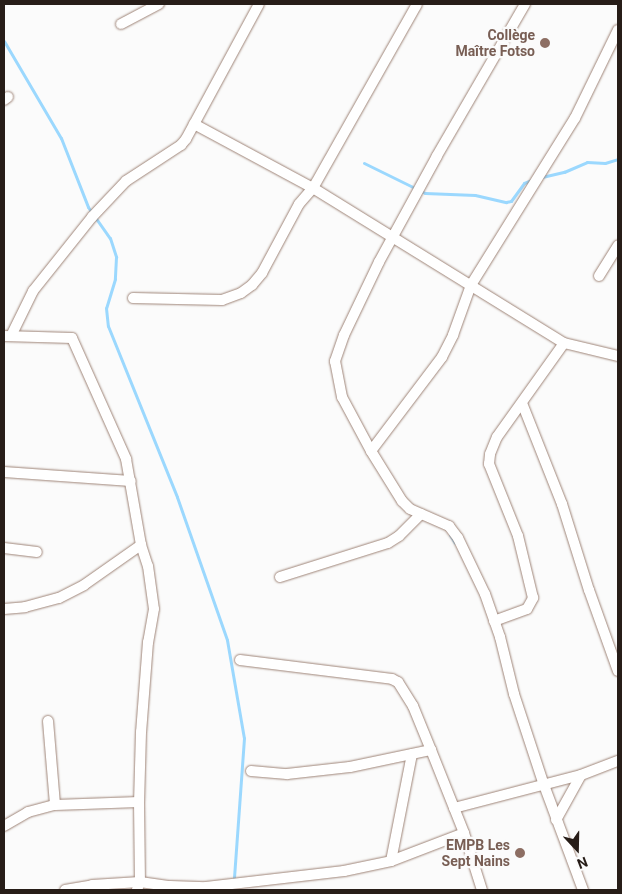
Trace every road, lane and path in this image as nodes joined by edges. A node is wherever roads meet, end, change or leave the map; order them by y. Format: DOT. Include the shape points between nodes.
graph roads {
  1 [pos="159,4"];
  2 [pos="259,4"];
  3 [pos="417,4"];
  4 [pos="525,4"];
  5 [pos="120,24"];
  6 [pos="618,30"];
  7 [pos="194,124"];
  8 [pos="313,188"];
  9 [pos="394,238"];
  10 [pos="618,246"];
  11 [pos="599,276"];
  12 [pos="471,285"];
  13 [pos="133,298"];
  14 [pos="8,336"];
  15 [pos="564,343"];
  16 [pos="618,357"];
  17 [pos="522,402"];
  18 [pos="370,451"];
  19 [pos="4,472"];
  20 [pos="131,481"];
  21 [pos="421,514"];
  22 [pos="141,545"];
  23 [pos="4,548"];
  24 [pos="37,552"];
  25 [pos="280,577"];
  26 [pos="4,609"];
  27 [pos="494,621"];
  28 [pos="240,660"];
  29 [pos="618,671"];
  30 [pos="48,721"];
  31 [pos="431,750"];
  32 [pos="412,754"];
  33 [pos="618,761"];
  34 [pos="251,771"];
  35 [pos="581,775"];
  36 [pos="544,785"];
  37 [pos="139,802"];
  38 [pos="55,805"];
  39 [pos="454,808"];
  40 [pos="556,820"];
  41 [pos="4,825"];
  42 [pos="464,833"];
  43 [pos="391,861"];
  44 [pos="138,886"];
  45 [pos="240,887"];
  46 [pos="65,890"];
  47 [pos="482,890"];
  48 [pos="584,890"];
  1 -- 5 [label="street"];
  2 -- 7 [label="street"];
  3 -- 8 [label="street"];
  4 -- 9 [label="street" via="437,156"];
  6 -- 12 [label="street" via="575,118"];
  7 -- 8 [label="street"];
  7 -- 14 [label="street" via="180,145 126,181 71,241 33,292"];
  8 -- 9 [label="street"];
  8 -- 13 [label="street" via="299,204 262,273 241,293 222,300"];
  9 -- 12 [label="street"];
  9 -- 18 [label="street" via="344,335 335,361 342,397"];
  10 -- 11 [label="street"];
  12 -- 15 [label="street"];
  12 -- 18 [label="street" via="442,357"];
  14 -- 20 [label="street" via="72,338 126,459"];
  15 -- 16 [label="street"];
  15 -- 17 [label="street"];
  17 -- 27 [label="street" via="497,437 489,464 518,536 533,598 528,609"];
  17 -- 29 [label="street" via="562,504"];
  18 -- 21 [label="street" via="402,501"];
  19 -- 20 [label="street"];
  20 -- 22 [label="street"];
  21 -- 25 [label="street" via="388,543"];
  21 -- 27 [label="street" via="449,526 458,538"];
  22 -- 26 [label="street" via="84,585 59,598"];
  22 -- 37 [label="street" via="148,566 154,609 144,696"];
  23 -- 24 [label="street"];
  27 -- 36 [label="street"];
  28 -- 31 [label="street" via="392,679 403,687"];
  30 -- 38 [label="street"];
  31 -- 32 [label="street"];
  31 -- 39 [label="street"];
  32 -- 34 [label="street" via="350,767 287,774"];
  32 -- 43 [label="street"];
  33 -- 35 [label="street"];
  35 -- 36 [label="street"];
  35 -- 40 [label="street"];
  36 -- 39 [label="street"];
  36 -- 40 [label="street"];
  37 -- 38 [label="street"];
  37 -- 44 [label="street"];
  38 -- 41 [label="street" via="28,812"];
  39 -- 42 [label="street"];
  40 -- 48 [label="street"];
  42 -- 43 [label="street"];
  42 -- 47 [label="street"];
  43 -- 45 [label="street"];
  44 -- 45 [label="street"];
  44 -- 46 [label="street" via="92,885"];
}
